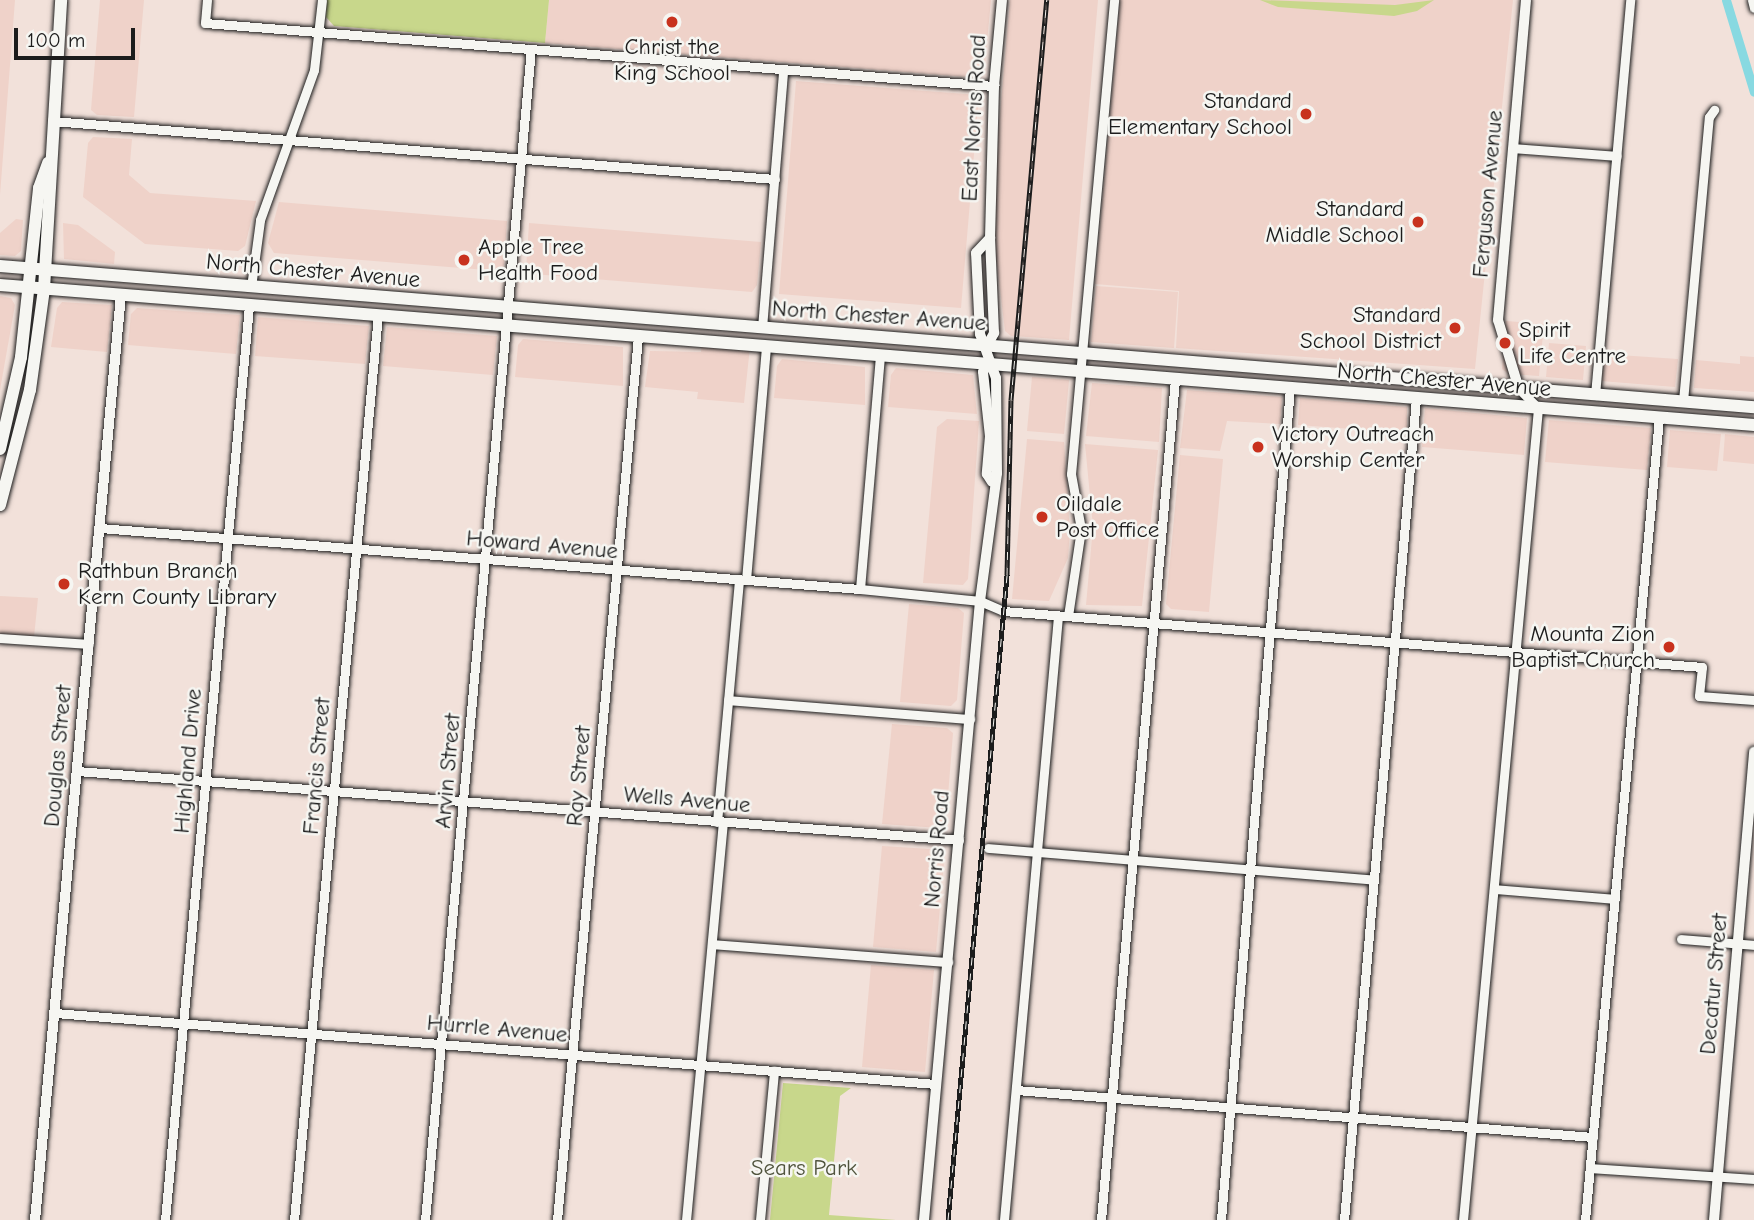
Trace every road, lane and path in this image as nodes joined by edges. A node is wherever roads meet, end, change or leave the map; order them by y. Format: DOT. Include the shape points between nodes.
graph roads {
  1 [pos="61,0"];
  2 [pos="207,0"];
  3 [pos="322,0"];
  4 [pos="1002,0"];
  5 [pos="1114,0"];
  6 [pos="1525,0"];
  7 [pos="1630,0"];
  8 [pos="1752,0"];
  9 [pos="1754,8"];
  10 [pos="319,32"];
  11 [pos="531,49"];
  12 [pos="783,71"];
  13 [pos="994,86"];
  14 [pos="1714,110"];
  15 [pos="52,121"];
  16 [pos="289,140"];
  17 [pos="1513,148"];
  18 [pos="1617,156"];
  19 [pos="522,159"];
  20 [pos="48,163"];
  21 [pos="775,179"];
  22 [pos="0,267"];
  23 [pos="31,278"];
  24 [pos="45,280"];
  25 [pos="0,285"];
  26 [pos="251,287"];
  27 [pos="289,290"];
  28 [pos="121,295"];
  29 [pos="249,305"];
  30 [pos="510,308"];
  31 [pos="378,315"];
  32 [pos="508,326"];
  33 [pos="762,328"];
  34 [pos="638,336"];
  35 [pos="729,344"];
  36 [pos="988,344"];
  37 [pos="766,346"];
  38 [pos="1080,353"];
  39 [pos="880,356"];
  40 [pos="988,363"];
  41 [pos="1079,372"];
  42 [pos="1175,379"];
  43 [pos="1290,388"];
  44 [pos="1520,389"];
  45 [pos="1595,394"];
  46 [pos="1416,398"];
  47 [pos="1683,401"];
  48 [pos="1754,407"];
  49 [pos="1538,408"];
  50 [pos="1643,417"];
  51 [pos="1659,418"];
  52 [pos="1754,425"];
  53 [pos="0,449"];
  54 [pos="1,499"];
  55 [pos="100,528"];
  56 [pos="228,539"];
  57 [pos="357,549"];
  58 [pos="488,560"];
  59 [pos="618,570"];
  60 [pos="743,580"];
  61 [pos="860,589"];
  62 [pos="980,601"];
  63 [pos="1063,616"];
  64 [pos="1154,623"];
  65 [pos="1270,632"];
  66 [pos="0,638"];
  67 [pos="1396,642"];
  68 [pos="89,645"];
  69 [pos="1517,652"];
  70 [pos="1638,661"];
  71 [pos="728,700"];
  72 [pos="1754,700"];
  73 [pos="970,719"];
  74 [pos="1754,752"];
  75 [pos="77,771"];
  76 [pos="206,781"];
  77 [pos="334,791"];
  78 [pos="465,802"];
  79 [pos="595,812"];
  80 [pos="720,822"];
  81 [pos="959,841"];
  82 [pos="988,848"];
  83 [pos="1037,852"];
  84 [pos="1133,860"];
  85 [pos="1250,870"];
  86 [pos="1374,880"];
  87 [pos="1494,889"];
  88 [pos="1615,899"];
  89 [pos="1681,939"];
  90 [pos="712,944"];
  91 [pos="1739,944"];
  92 [pos="1754,945"];
  93 [pos="948,962"];
  94 [pos="55,1013"];
  95 [pos="183,1023"];
  96 [pos="311,1034"];
  97 [pos="441,1044"];
  98 [pos="572,1055"];
  99 [pos="700,1065"];
  100 [pos="774,1071"];
  101 [pos="936,1084"];
  102 [pos="1016,1090"];
  103 [pos="1112,1098"];
  104 [pos="1230,1107"];
  105 [pos="1353,1118"];
  106 [pos="1472,1127"];
  107 [pos="1593,1137"];
  108 [pos="1590,1167"];
  109 [pos="1717,1177"];
  110 [pos="1754,1180"];
  111 [pos="35,1220"];
  112 [pos="165,1220"];
  113 [pos="294,1220"];
  114 [pos="425,1220"];
  115 [pos="557,1220"];
  116 [pos="686,1220"];
  117 [pos="760,1220"];
  118 [pos="924,1220"];
  119 [pos="1004,1220"];
  120 [pos="1101,1220"];
  121 [pos="1221,1220"];
  122 [pos="1344,1220"];
  123 [pos="1464,1220"];
  124 [pos="1586,1220"];
  125 [pos="1714,1220"];
  1 -- 15 [label="main road"];
  2 -- 10 [label="street" via="205,23"];
  3 -- 10 [label="street"];
  4 -- 13 [label="street, East Norris Road"];
  5 -- 38 [label="street"];
  6 -- 17 [label="street, Ferguson Avenue"];
  7 -- 18 [label="street"];
  8 -- 9 [label="street"];
  10 -- 11 [label="street"];
  10 -- 16 [label="street" via="314,70"];
  11 -- 12 [label="street"];
  11 -- 19 [label="street, Arvin Street"];
  12 -- 13 [label="street"];
  12 -- 21 [label="street"];
  13 -- 36 [label="street, East Norris Road" via="990,238 994,333"];
  14 -- 47 [label="street" via="1709,117"];
  15 -- 16 [label="street"];
  15 -- 20 [label="main road"];
  16 -- 19 [label="street"];
  16 -- 26 [label="street" via="260,220"];
  17 -- 18 [label="street"];
  17 -- 44 [label="street, Ferguson Avenue" via="1498,320"];
  18 -- 45 [label="street"];
  19 -- 21 [label="street"];
  19 -- 30 [label="street, Arvin Street"];
  20 -- 23 [label="main road" via="39,188"];
  20 -- 24 [label="main road" via="54,188"];
  21 -- 33 [label="street"];
  22 -- 23 [label="main road, North Chester Avenue"];
  23 -- 24 [label="main road, North Chester Avenue"];
  23 -- 24 [label="main road, North Chester Avenue"];
  23 -- 25 [label="main road, North Chester Avenue"];
  23 -- 53 [label="main road" via="21,357"];
  24 -- 26 [label="main road, North Chester Avenue"];
  24 -- 28 [label="main road, North Chester Avenue"];
  24 -- 54 [label="main road" via="30,390"];
  26 -- 27 [label="main road, North Chester Avenue"];
  27 -- 29 [label="main road" via="254,299"];
  27 -- 30 [label="main road, North Chester Avenue"];
  28 -- 29 [label="main road, North Chester Avenue"];
  28 -- 55 [label="street, Douglas Street"];
  29 -- 31 [label="main road, North Chester Avenue"];
  29 -- 56 [label="street, Highland Drive"];
  30 -- 32 [label="street, Arvin Street"];
  30 -- 33 [label="main road, North Chester Avenue"];
  31 -- 32 [label="main road, North Chester Avenue"];
  31 -- 57 [label="street, Francis Street"];
  32 -- 34 [label="main road, North Chester Avenue"];
  32 -- 58 [label="street, Arvin Street"];
  33 -- 35 [label="main road" via="758,336"];
  33 -- 36 [label="main road, North Chester Avenue"];
  34 -- 35 [label="main road, North Chester Avenue"];
  34 -- 59 [label="street, Ray Street"];
  35 -- 37 [label="main road, North Chester Avenue"];
  36 -- 38 [label="main road, North Chester Avenue"];
  36 -- 40 [label="street, East Norris Road"];
  37 -- 39 [label="main road, North Chester Avenue"];
  37 -- 60 [label="street"];
  38 -- 41 [label="street"];
  38 -- 44 [label="main road, North Chester Avenue"];
  39 -- 40 [label="main road, North Chester Avenue"];
  39 -- 61 [label="street"];
  40 -- 41 [label="main road, North Chester Avenue"];
  40 -- 62 [label="street, Norris Road" via="996,378 999,436"];
  41 -- 42 [label="main road, North Chester Avenue"];
  41 -- 63 [label="street" via="1071,474 1081,529"];
  42 -- 43 [label="main road, North Chester Avenue"];
  42 -- 64 [label="street"];
  43 -- 46 [label="main road, North Chester Avenue"];
  43 -- 65 [label="street"];
  44 -- 45 [label="main road, North Chester Avenue"];
  44 -- 49 [label="street"];
  45 -- 47 [label="main road, North Chester Avenue"];
  46 -- 49 [label="main road, North Chester Avenue"];
  46 -- 67 [label="street"];
  47 -- 48 [label="main road, North Chester Avenue"];
  47 -- 50 [label="main road" via="1672,411"];
  49 -- 50 [label="main road, North Chester Avenue"];
  49 -- 69 [label="street"];
  50 -- 51 [label="main road, North Chester Avenue"];
  51 -- 52 [label="main road, North Chester Avenue"];
  51 -- 70 [label="street"];
  55 -- 56 [label="street, Howard Avenue"];
  55 -- 68 [label="street, Douglas Street"];
  56 -- 57 [label="street, Howard Avenue"];
  56 -- 76 [label="street, Highland Drive"];
  57 -- 58 [label="street, Howard Avenue"];
  57 -- 77 [label="street, Francis Street"];
  58 -- 59 [label="street, Howard Avenue"];
  58 -- 78 [label="street, Arvin Street"];
  59 -- 60 [label="street, Howard Avenue"];
  59 -- 79 [label="street, Ray Street"];
  60 -- 61 [label="street, Howard Avenue"];
  60 -- 71 [label="street"];
  61 -- 62 [label="street, Howard Avenue"];
  62 -- 63 [label="street, Howard Avenue" via="1003,611"];
  62 -- 73 [label="street, Norris Road"];
  63 -- 64 [label="street, Howard Avenue"];
  63 -- 83 [label="street"];
  64 -- 65 [label="street, Howard Avenue"];
  64 -- 84 [label="street"];
  65 -- 67 [label="street, Howard Avenue"];
  65 -- 85 [label="street"];
  66 -- 68 [label="street"];
  67 -- 69 [label="street, Howard Avenue"];
  67 -- 86 [label="street"];
  68 -- 75 [label="street, Douglas Street"];
  69 -- 70 [label="street, Howard Avenue"];
  69 -- 87 [label="street"];
  70 -- 72 [label="street, Howard Avenue" via="1702,667 1699,696"];
  70 -- 88 [label="street"];
  71 -- 73 [label="street"];
  71 -- 80 [label="street"];
  73 -- 81 [label="street, Norris Road"];
  74 -- 91 [label="street, Decatur Street"];
  75 -- 76 [label="street, Wells Avenue"];
  75 -- 94 [label="street, Douglas Street"];
  76 -- 77 [label="street, Wells Avenue"];
  76 -- 95 [label="street, Highland Drive"];
  77 -- 78 [label="street, Wells Avenue"];
  77 -- 96 [label="street, Francis Street"];
  78 -- 79 [label="street, Wells Avenue"];
  78 -- 97 [label="street, Arvin Street"];
  79 -- 80 [label="street, Wells Avenue"];
  79 -- 98 [label="street, Ray Street"];
  80 -- 81 [label="street, Wells Avenue"];
  80 -- 90 [label="street"];
  81 -- 93 [label="street, Norris Road"];
  82 -- 83 [label="street"];
  83 -- 84 [label="street"];
  83 -- 102 [label="street"];
  84 -- 85 [label="street"];
  84 -- 103 [label="street"];
  85 -- 86 [label="street"];
  85 -- 104 [label="street"];
  86 -- 105 [label="street"];
  87 -- 88 [label="street"];
  87 -- 106 [label="street"];
  88 -- 107 [label="street"];
  89 -- 91 [label="street"];
  90 -- 93 [label="street"];
  90 -- 99 [label="street"];
  91 -- 92 [label="street"];
  91 -- 109 [label="street, Decatur Street"];
  93 -- 101 [label="street, Norris Road"];
  94 -- 95 [label="street, Hurrle Avenue"];
  94 -- 111 [label="street, Douglas Street"];
  95 -- 96 [label="street, Hurrle Avenue"];
  95 -- 112 [label="street, Highland Drive"];
  96 -- 97 [label="street, Hurrle Avenue"];
  96 -- 113 [label="street, Francis Street"];
  97 -- 98 [label="street, Hurrle Avenue"];
  97 -- 114 [label="street, Arvin Street"];
  98 -- 99 [label="street, Hurrle Avenue"];
  98 -- 115 [label="street, Ray Street"];
  99 -- 100 [label="street, Hurrle Avenue"];
  99 -- 116 [label="street"];
  100 -- 101 [label="street, Hurrle Avenue"];
  100 -- 117 [label="street"];
  101 -- 118 [label="street, Norris Road"];
  102 -- 103 [label="street"];
  102 -- 119 [label="street"];
  103 -- 104 [label="street"];
  103 -- 120 [label="street"];
  104 -- 105 [label="street"];
  104 -- 121 [label="street"];
  105 -- 106 [label="street"];
  105 -- 122 [label="street"];
  106 -- 107 [label="street"];
  106 -- 123 [label="street"];
  107 -- 108 [label="street"];
  108 -- 109 [label="street"];
  108 -- 124 [label="street"];
  109 -- 110 [label="street"];
  109 -- 125 [label="street, Decatur Street"];
}
